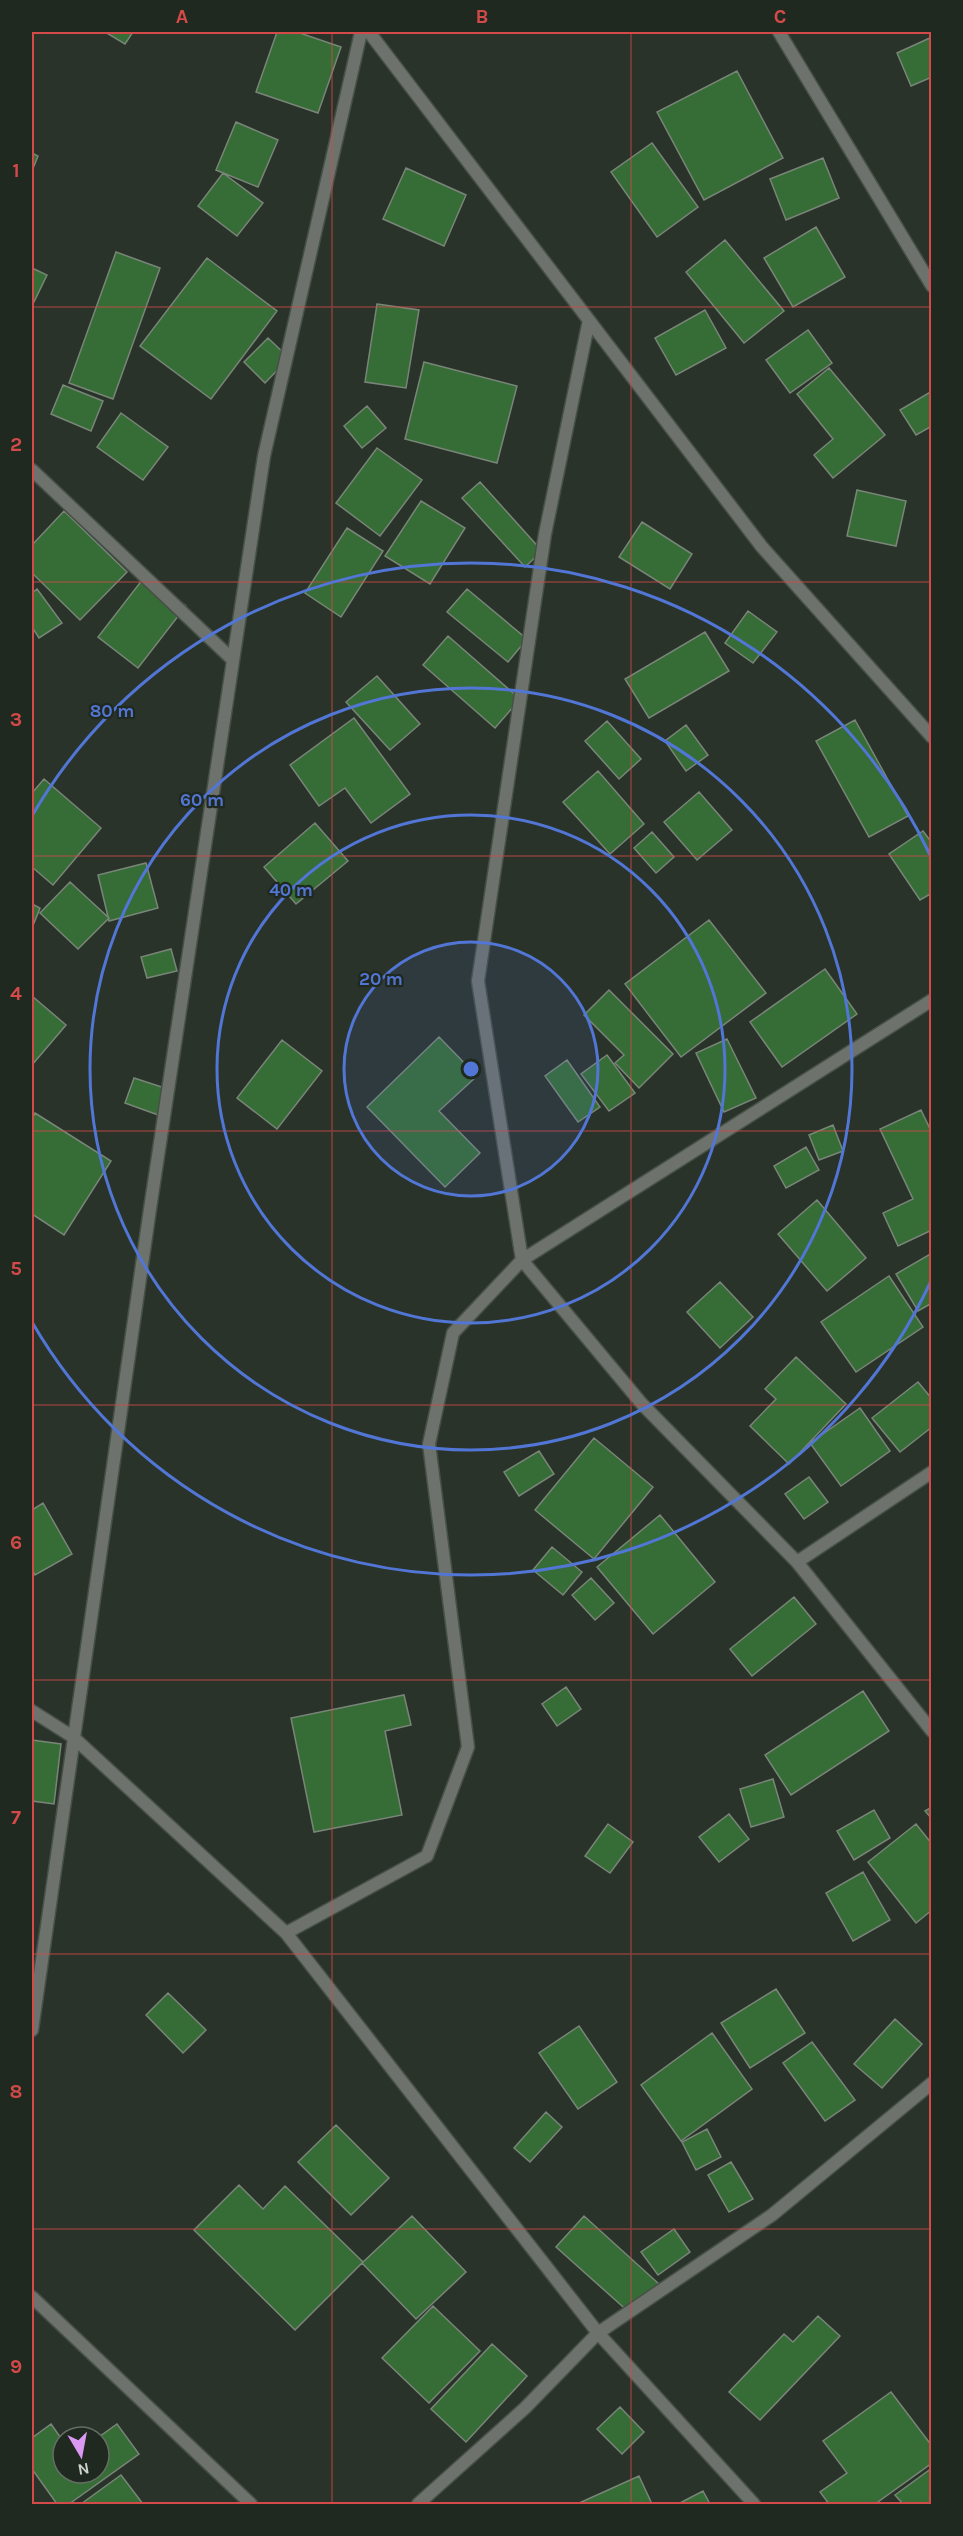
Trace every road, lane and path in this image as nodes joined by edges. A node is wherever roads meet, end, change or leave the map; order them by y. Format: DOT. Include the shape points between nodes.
graph roads {
  1 [pos="361,32"];
  2 [pos="369,32"];
  3 [pos="779,32"];
  4 [pos="932,286"];
  5 [pos="589,320"];
  6 [pos="32,470"];
  7 [pos="233,660"];
  8 [pos="932,736"];
  9 [pos="932,1000"];
  10 [pos="522,1260"];
  11 [pos="932,1472"];
  12 [pos="797,1562"];
  13 [pos="32,1711"];
  14 [pos="932,1731"];
  15 [pos="73,1737"];
  16 [pos="286,1933"];
  17 [pos="32,2030"];
  18 [pos="932,2083"];
  19 [pos="32,2297"];
  20 [pos="598,2333"];
  21 [pos="251,2505"];
  22 [pos="418,2505"];
  23 [pos="754,2505"];
  1 -- 7 [label="street" via="264,456"];
  2 -- 5 [label="street"];
  3 -- 4 [label="street"];
  5 -- 8 [label="street" via="762,547"];
  5 -- 10 [label="street" via="545,534 478,981"];
  6 -- 7 [label="street"];
  7 -- 15 [label="street"];
  9 -- 10 [label="street"];
  10 -- 12 [label="street" via="642,1404"];
  10 -- 16 [label="street" via="453,1333 429,1444 468,1747 428,1856"];
  11 -- 12 [label="street"];
  12 -- 14 [label="street"];
  13 -- 15 [label="street"];
  15 -- 16 [label="street"];
  15 -- 17 [label="street"];
  16 -- 20 [label="street"];
  18 -- 20 [label="street" via="772,2215"];
  19 -- 21 [label="street"];
  20 -- 22 [label="street" via="525,2408"];
  20 -- 23 [label="street"];
}
